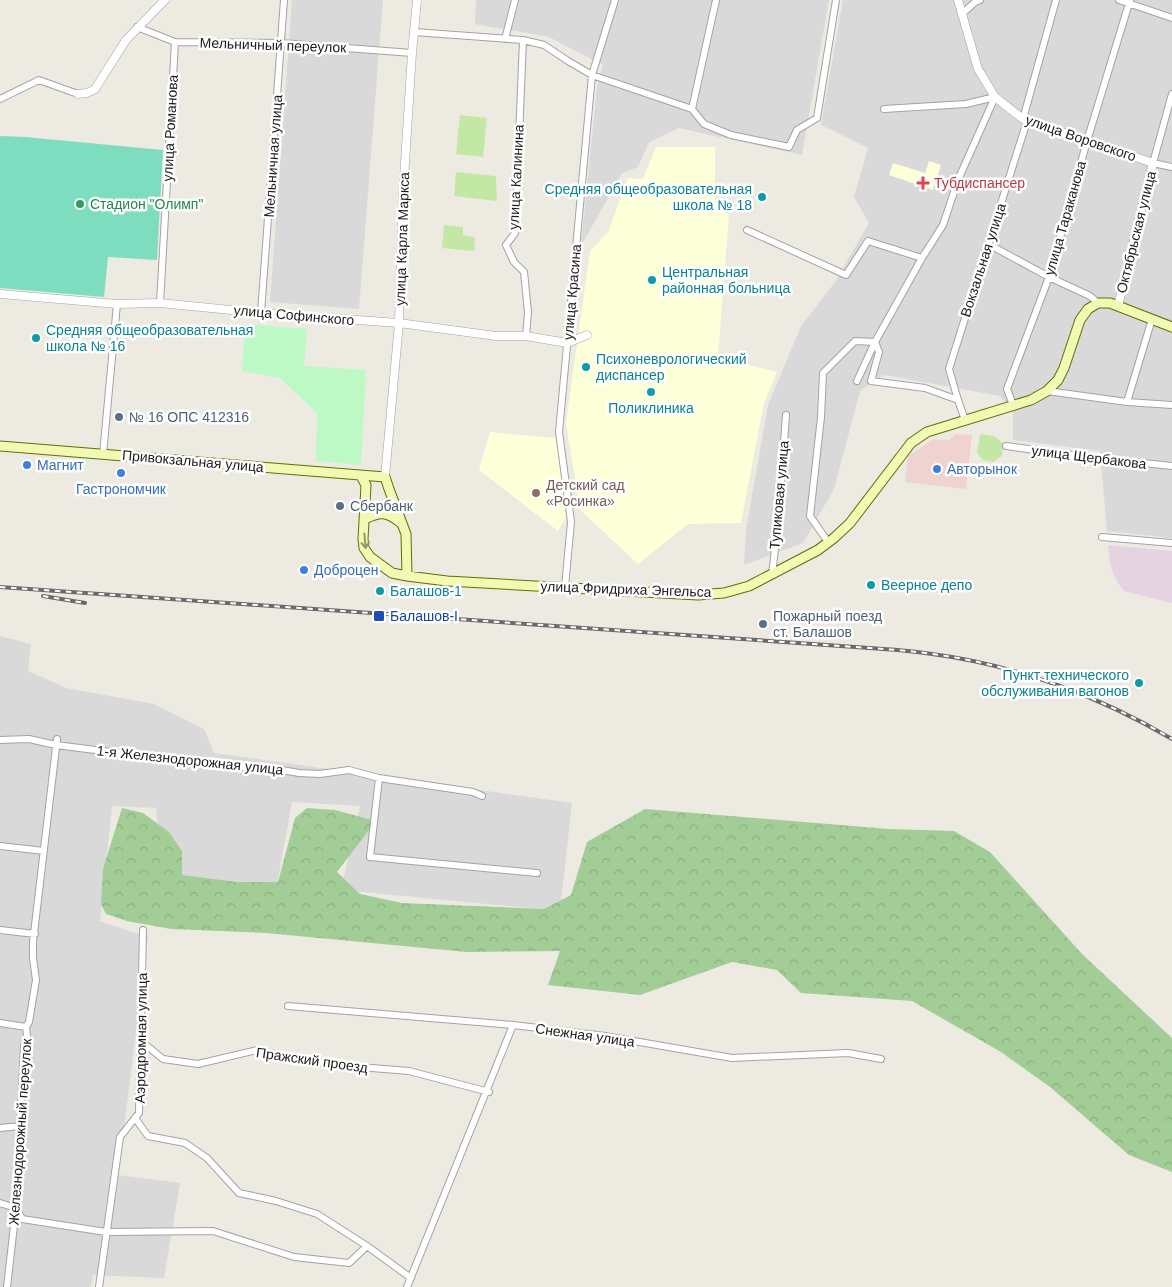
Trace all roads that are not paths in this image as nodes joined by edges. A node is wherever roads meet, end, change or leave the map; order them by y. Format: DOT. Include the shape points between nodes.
graph roads {
  1 [pos="165,0"];
  2 [pos="284,0"];
  3 [pos="417,0"];
  4 [pos="515,0"];
  5 [pos="615,0"];
  6 [pos="716,0"];
  7 [pos="836,0"];
  8 [pos="958,0"];
  9 [pos="980,0"];
  10 [pos="1056,0"];
  11 [pos="1119,0"];
  12 [pos="1129,2"];
  13 [pos="962,14"];
  14 [pos="1172,18"];
  15 [pos="137,27"];
  16 [pos="414,32"];
  17 [pos="505,39"];
  18 [pos="522,40"];
  19 [pos="175,42"];
  20 [pos="281,43"];
  21 [pos="412,53"];
  22 [pos="592,75"];
  23 [pos="78,94"];
  24 [pos="1172,94"];
  25 [pos="995,97"];
  26 [pos="0,99"];
  27 [pos="692,109"];
  28 [pos="884,109"];
  29 [pos="1025,120"];
  30 [pos="1087,140"];
  31 [pos="1153,163"];
  32 [pos="1172,167"];
  33 [pos="747,230"];
  34 [pos="988,244"];
  35 [pos="922,258"];
  36 [pos="1049,277"];
  37 [pos="0,294"];
  38 [pos="160,303"];
  39 [pos="1098,303"];
  40 [pos="117,304"];
  41 [pos="1118,306"];
  42 [pos="261,313"];
  43 [pos="1152,319"];
  44 [pos="399,323"];
  45 [pos="1172,328"];
  46 [pos="586,334"];
  47 [pos="526,336"];
  48 [pos="875,342"];
  49 [pos="567,343"];
  50 [pos="857,381"];
  51 [pos="1047,391"];
  52 [pos="958,400"];
  53 [pos="1127,402"];
  54 [pos="1013,405"];
  55 [pos="1172,405"];
  56 [pos="786,415"];
  57 [pos="965,420"];
  58 [pos="0,446"];
  59 [pos="1006,446"];
  60 [pos="103,454"];
  61 [pos="1172,466"];
  62 [pos="361,476"];
  63 [pos="386,477"];
  64 [pos="365,519"];
  65 [pos="402,523"];
  66 [pos="1102,536"];
  67 [pos="828,542"];
  68 [pos="1172,543"];
  69 [pos="772,575"];
  70 [pos="407,576"];
  71 [pos="565,587"];
  72 [pos="0,740"];
  73 [pos="57,742"];
  74 [pos="379,778"];
  75 [pos="482,796"];
  76 [pos="0,846"];
  77 [pos="44,851"];
  78 [pos="536,873"];
  79 [pos="0,930"];
  80 [pos="143,930"];
  81 [pos="34,934"];
  82 [pos="288,1006"];
  83 [pos="0,1023"];
  84 [pos="513,1025"];
  85 [pos="26,1027"];
  86 [pos="141,1041"];
  87 [pos="881,1059"];
  88 [pos="488,1091"];
  89 [pos="135,1118"];
  90 [pos="20,1126"];
  91 [pos="0,1128"];
  92 [pos="0,1203"];
  93 [pos="16,1208"];
  94 [pos="106,1232"];
  95 [pos="367,1246"];
  96 [pos="0,1276"];
  97 [pos="411,1278"];
  98 [pos="8,1279"];
  99 [pos="8,1287"];
  100 [pos="99,1287"];
  101 [pos="407,1287"];
  1 -- 15 [label="street"];
  2 -- 20 [label="street, Мельничная улица"];
  3 -- 16 [label="street, улица Карла Маркса"];
  4 -- 17 [label="street"];
  5 -- 22 [label="street, улица Красина"];
  6 -- 27 [label="street"];
  7 -- 27 [label="street" via="816,118 797,130 789,147 730,135 704,124"];
  8 -- 13 [label="street"];
  9 -- 13 [label="street"];
  10 -- 29 [label="street, Вокзальная улица"];
  11 -- 12 [label="street"];
  12 -- 14 [label="street"];
  12 -- 30 [label="street, улица Тараканова"];
  13 -- 25 [label="street" via="978,69"];
  15 -- 19 [label="street, Мельничный переулок"];
  15 -- 23 [label="street" via="95,88"];
  16 -- 17 [label="street"];
  16 -- 21 [label="street, улица Карла Маркса"];
  17 -- 18 [label="street"];
  18 -- 22 [label="street" via="544,45"];
  18 -- 47 [label="street, улица Калинина" via="515,233 506,245 514,262 524,272 528,312"];
  19 -- 20 [label="street, Мельничный переулок"];
  19 -- 38 [label="street, улица Романова"];
  20 -- 21 [label="street, Мельничный переулок"];
  20 -- 42 [label="street, Мельничная улица"];
  21 -- 44 [label="street, улица Карла Маркса"];
  22 -- 27 [label="street"];
  22 -- 49 [label="street, улица Красина"];
  23 -- 26 [label="street" via="39,80"];
  24 -- 31 [label="street, Октябрьская улица"];
  25 -- 28 [label="street" via="966,104"];
  25 -- 29 [label="street, улица Воровского"];
  25 -- 35 [label="street" via="958,180 943,225"];
  29 -- 30 [label="street, улица Воровского"];
  29 -- 34 [label="street, Вокзальная улица"];
  30 -- 31 [label="street, улица Воровского"];
  30 -- 36 [label="street, улица Тараканова"];
  31 -- 32 [label="street, улица Воровского"];
  31 -- 41 [label="street, Октябрьская улица"];
  33 -- 35 [label="street" via="846,275 868,241"];
  34 -- 36 [label="street"];
  34 -- 52 [label="street, Вокзальная улица" via="949,369"];
  35 -- 48 [label="street"];
  36 -- 39 [label="street"];
  36 -- 54 [label="street, улица Тараканова" via="1007,389"];
  37 -- 40 [label="street, улица Софинского"];
  38 -- 40 [label="street, улица Софинского"];
  38 -- 42 [label="street, улица Софинского"];
  39 -- 41 [label="main road, Октябрьская улица"];
  39 -- 51 [label="main road, Октябрьская улица" via="1088,309 1080,320 1064,368"];
  40 -- 60 [label="street"];
  41 -- 43 [label="main road"];
  42 -- 44 [label="street, улица Софинского"];
  43 -- 45 [label="main road"];
  43 -- 53 [label="street"];
  44 -- 47 [label="street, улица Софинского" via="496,336"];
  44 -- 63 [label="street, улица Карла Маркса"];
  46 -- 49 [label="street"];
  47 -- 49 [label="street, улица Софинского"];
  48 -- 50 [label="street"];
  48 -- 52 [label="street" via="879,352 871,381 925,388"];
  48 -- 67 [label="street" via="855,341 823,373 810,516"];
  49 -- 71 [label="street, улица Красина" via="559,432 571,522"];
  51 -- 53 [label="street"];
  51 -- 54 [label="main road, улица Фридриха Энгельса"];
  52 -- 57 [label="street, Вокзальная улица"];
  53 -- 55 [label="street"];
  54 -- 57 [label="main road, улица Фридриха Энгельса"];
  56 -- 69 [label="street, Тупиковая улица"];
  57 -- 67 [label="main road, улица Фридриха Энгельса" via="927,432 911,443 850,523"];
  58 -- 60 [label="main road, Привокзальная улица"];
  59 -- 61 [label="street, улица Щербакова"];
  60 -- 62 [label="main road, Привокзальная улица"];
  62 -- 63 [label="main road, Привокзальная улица"];
  62 -- 64 [label="main road, улица Фридриха Энгельса" via="366,485"];
  63 -- 65 [label="main road"];
  64 -- 65 [label="main road" via="376,513 391,516"];
  64 -- 70 [label="main road, улица Фридриха Энгельса, one-way" via="364,548 370,557 392,573"];
  65 -- 70 [label="main road" via="406,534"];
  66 -- 68 [label="street"];
  67 -- 69 [label="main road, улица Фридриха Энгельса"];
  69 -- 71 [label="main road, улица Фридриха Энгельса" via="724,593 698,595"];
  70 -- 71 [label="main road, улица Фридриха Энгельса"];
  72 -- 73 [label="street, 1-я Железнодорожная улица"];
  73 -- 74 [label="street, 1-я Железнодорожная улица" via="221,766 320,774 349,770"];
  73 -- 77 [label="street, Железнодорожный переулок"];
  74 -- 75 [label="street, 1-я Железнодорожная улица"];
  74 -- 78 [label="street" via="370,857"];
  76 -- 77 [label="street"];
  77 -- 81 [label="street, Железнодорожный переулок"];
  79 -- 81 [label="street"];
  80 -- 86 [label="street, Аэродромная улица"];
  81 -- 85 [label="street, Железнодорожный переулок" via="36,980"];
  82 -- 84 [label="street, Снежная улица"];
  83 -- 85 [label="street"];
  84 -- 87 [label="street, Снежная улица" via="605,1036 732,1058 848,1053"];
  84 -- 88 [label="street"];
  85 -- 90 [label="street, Железнодорожный переулок"];
  86 -- 88 [label="street, Пражский проезд" via="163,1059 198,1064 257,1050 347,1066 409,1071"];
  86 -- 89 [label="street, Аэродромная улица" via="139,1113"];
  88 -- 97 [label="street"];
  89 -- 94 [label="street, Аэродромная улица" via="120,1137"];
  89 -- 95 [label="street" via="148,1136 185,1143 207,1158 239,1193 317,1214"];
  90 -- 91 [label="street"];
  90 -- 93 [label="street, Железнодорожный переулок"];
  92 -- 93 [label="street"];
  93 -- 94 [label="street" via="22,1219"];
  93 -- 98 [label="street, Железнодорожный переулок"];
  94 -- 95 [label="street" via="213,1231 294,1257 349,1264"];
  94 -- 100 [label="street, Аэродромная улица"];
  95 -- 97 [label="street"];
  96 -- 98 [label="street"];
  97 -- 101 [label="street"];
  98 -- 99 [label="street, Железнодорожный переулок"];
}
